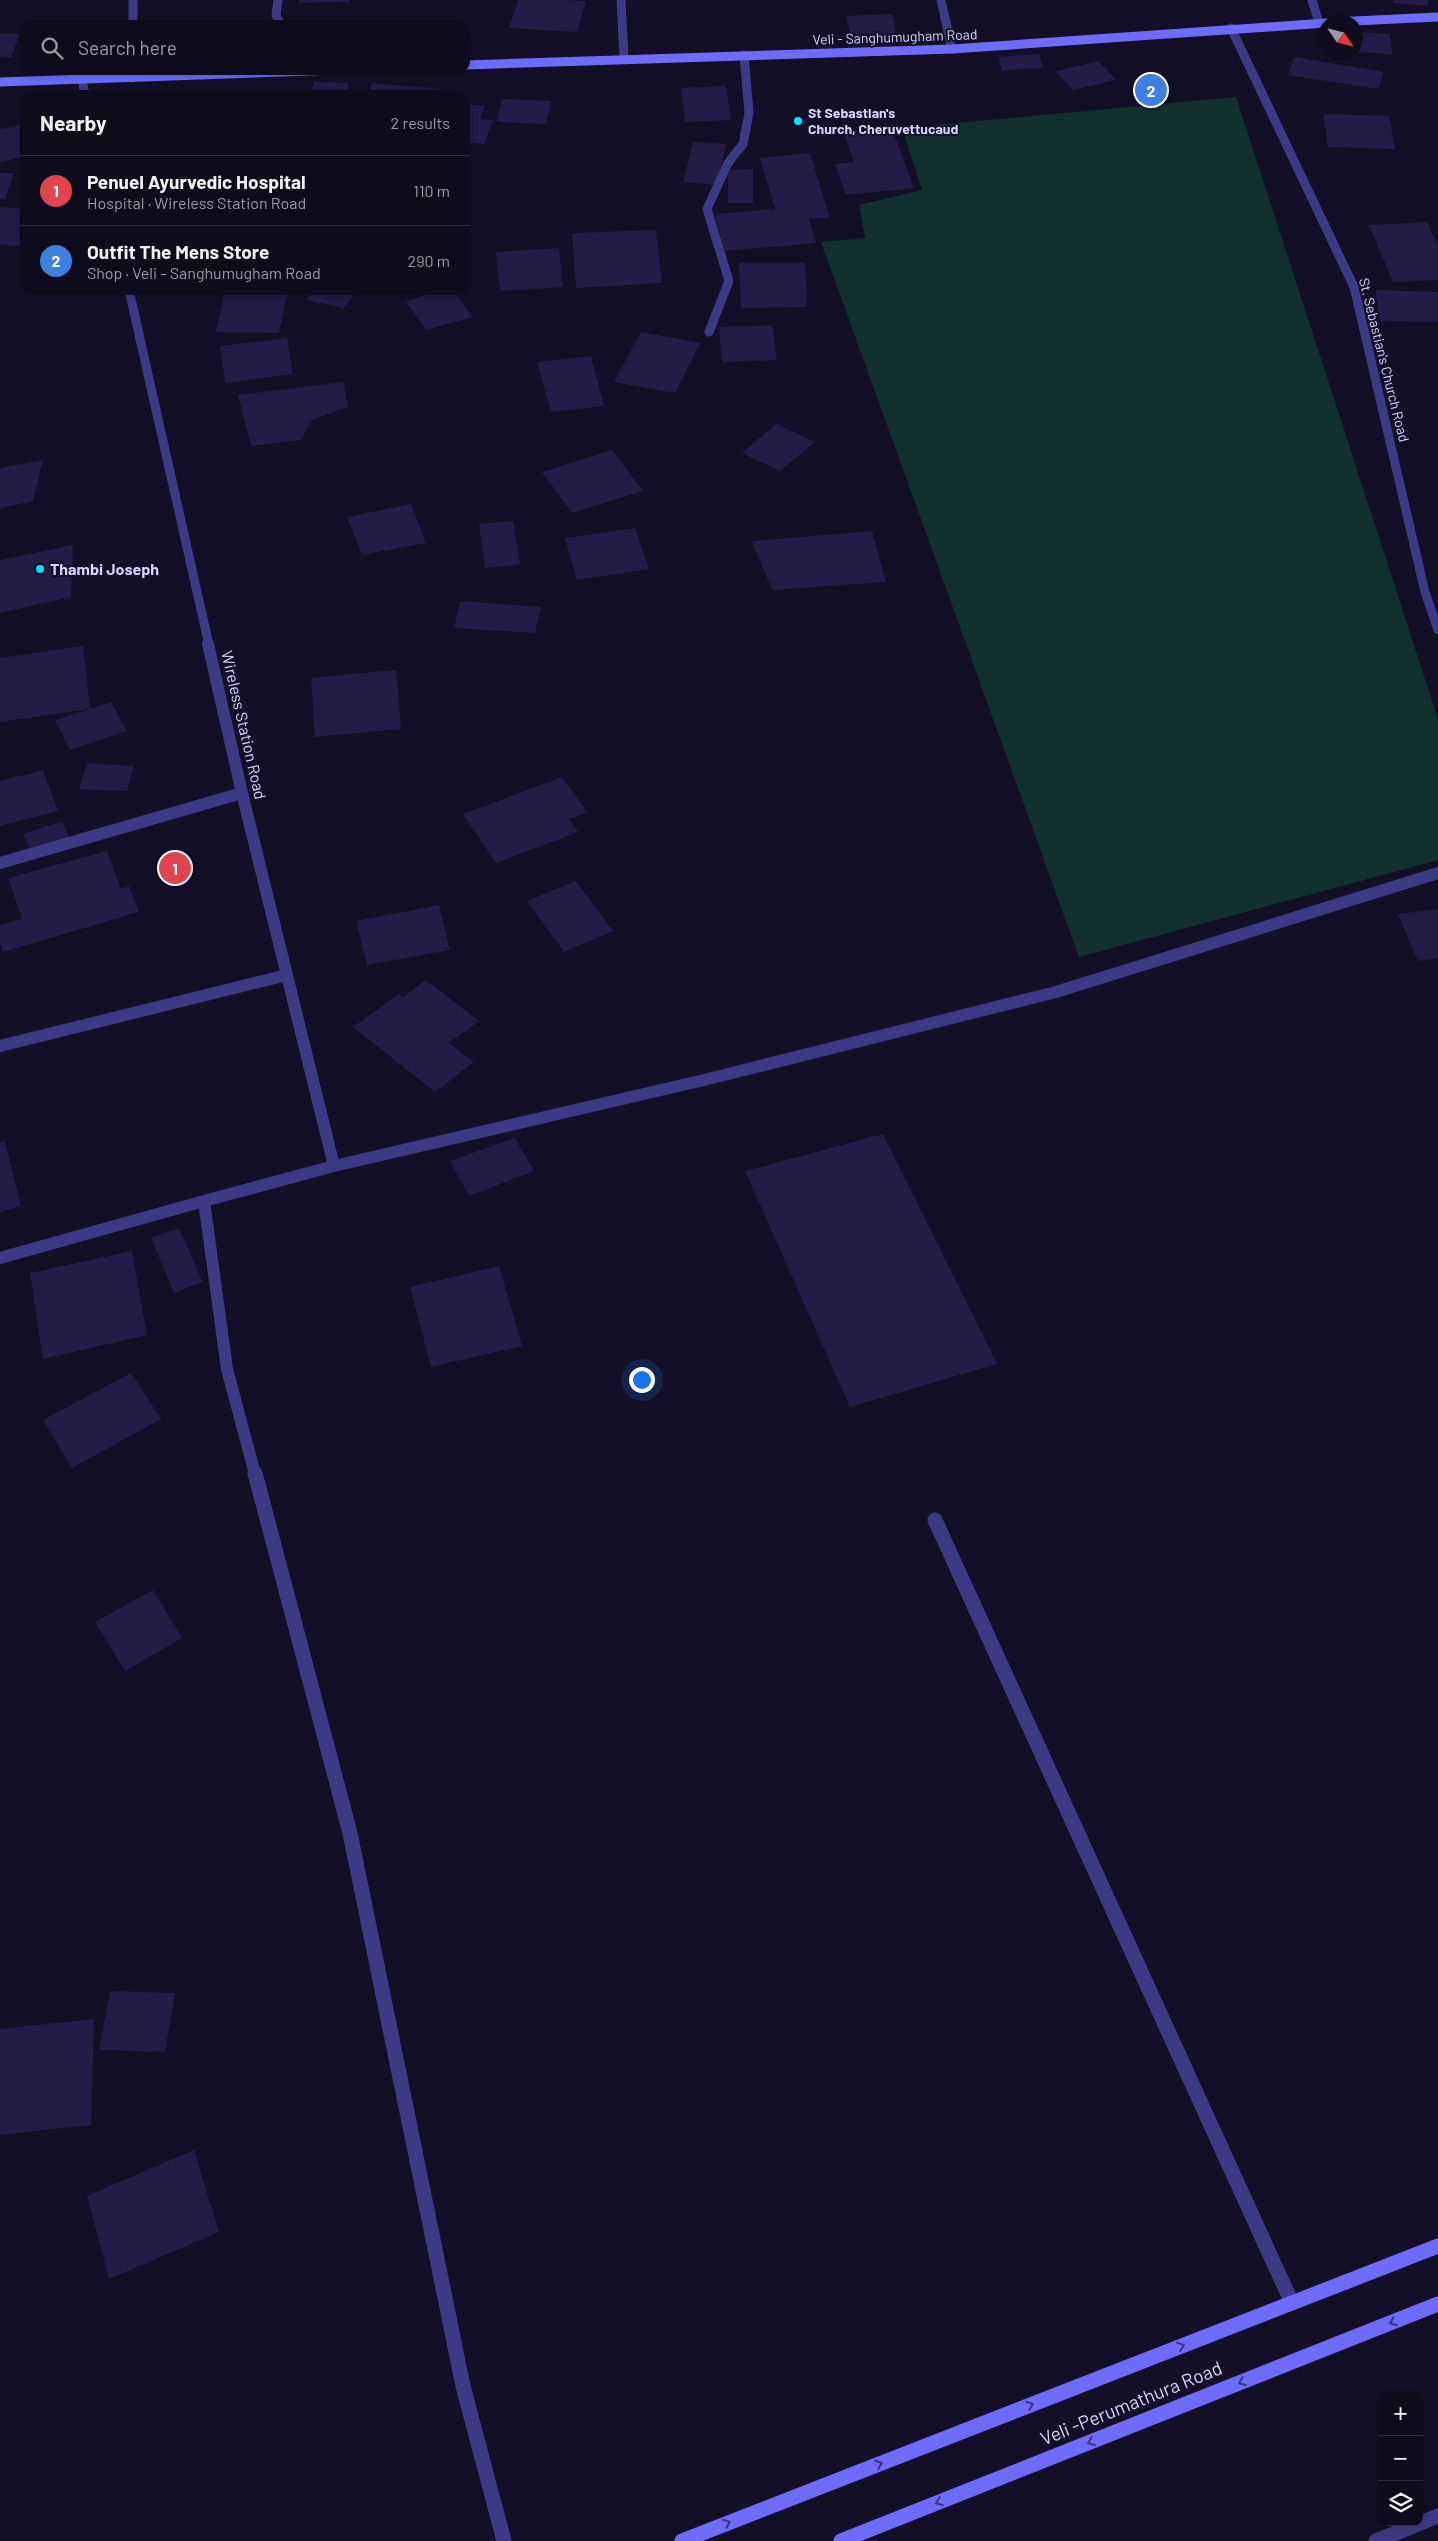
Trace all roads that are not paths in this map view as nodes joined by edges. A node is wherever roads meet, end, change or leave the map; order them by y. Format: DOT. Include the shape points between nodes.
graph roads {
  1 [pos="133,0"];
  2 [pos="278,0"];
  3 [pos="621,0"];
  4 [pos="942,0"];
  5 [pos="1312,0"];
  6 [pos="1319,15"];
  7 [pos="1438,17"];
  8 [pos="133,20"];
  9 [pos="279,20"];
  10 [pos="1363,21"];
  11 [pos="1318,23"];
  12 [pos="1231,28"];
  13 [pos="952,49"];
  14 [pos="744,55"];
  15 [pos="624,58"];
  16 [pos="470,65"];
  17 [pos="124,75"];
  18 [pos="82,80"];
  19 [pos="0,82"];
  20 [pos="84,90"];
  21 [pos="130,295"];
  22 [pos="708,332"];
  23 [pos="1438,630"];
  24 [pos="242,793"];
  25 [pos="0,863"];
  26 [pos="1438,873"];
  27 [pos="287,975"];
  28 [pos="0,1046"];
  29 [pos="334,1166"];
  30 [pos="204,1201"];
  31 [pos="0,1258"];
  32 [pos="935,1520"];
  33 [pos="1438,2246"];
  34 [pos="1292,2303"];
  35 [pos="1438,2304"];
  36 [pos="1438,2516"];
  37 [pos="504,2541"];
  38 [pos="682,2541"];
  39 [pos="841,2541"];
  40 [pos="1376,2541"];
  1 -- 8 [label="street"];
  2 -- 9 [label="street" via="276,15"];
  3 -- 15 [label="street"];
  4 -- 13 [label="street"];
  5 -- 6 [label="street"];
  7 -- 10 [label="main road"];
  11 -- 12 [label="main road, Veli - Sanghumugham Road"];
  12 -- 13 [label="main road, Veli - Sanghumugham Road"];
  12 -- 23 [label="street, St. Sebastian's Church Road" via="1354,287 1425,592"];
  13 -- 14 [label="main road, Veli - Sanghumugham Road"];
  14 -- 15 [label="main road, Veli - Sanghumugham Road"];
  14 -- 22 [label="street" via="749,113 743,144 728,163 707,209 729,281"];
  15 -- 16 [label="main road, Veli - Sanghumugham Road"];
  17 -- 18 [label="main road"];
  18 -- 19 [label="main road"];
  18 -- 20 [label="street"];
  21 -- 24 [label="street, Wireless Station Road"];
  24 -- 25 [label="street"];
  24 -- 27 [label="street, Wireless Station Road"];
  26 -- 29 [label="street" via="1056,992 694,1082"];
  27 -- 28 [label="street"];
  27 -- 29 [label="street, Wireless Station Road"];
  29 -- 30 [label="street"];
  30 -- 31 [label="street"];
  30 -- 37 [label="street" via="227,1369 350,1833 463,2386"];
  32 -- 34 [label="street"];
  33 -- 34 [label="main road"];
  38 -- 34 [label="main road, one-way"];
  35 -- 39 [label="main road, Veli -Perumathura Road, one-way"];
  36 -- 40 [label="street"];
}
